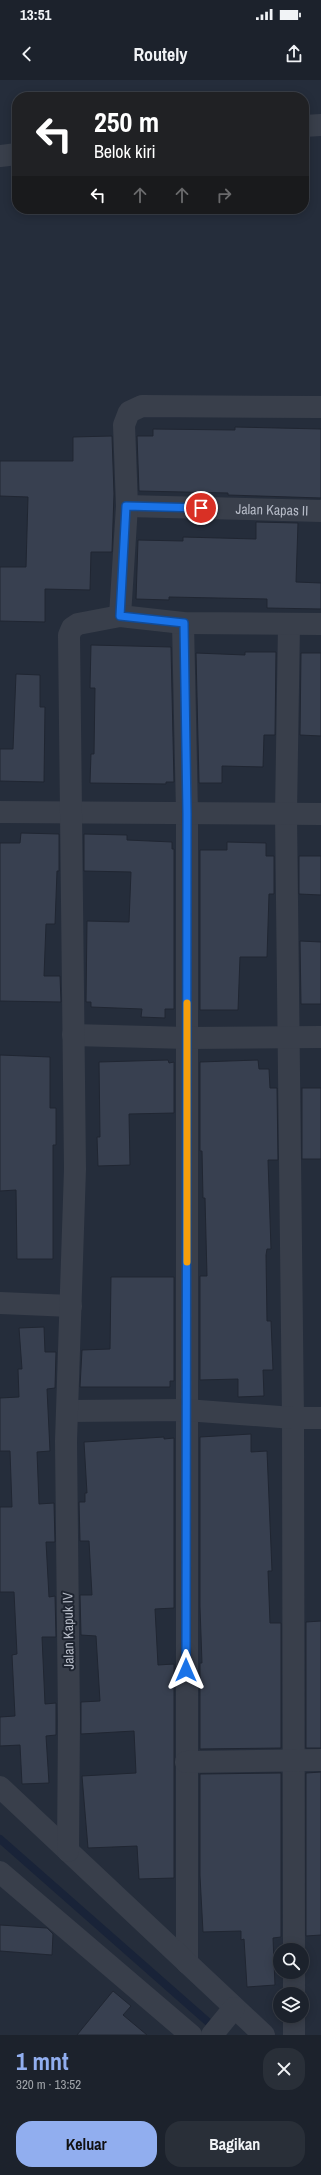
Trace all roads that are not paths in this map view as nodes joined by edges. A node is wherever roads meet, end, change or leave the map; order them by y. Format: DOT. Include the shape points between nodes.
graph roads {
  1 [pos="321,125"];
  2 [pos="309,126"];
  3 [pos="12,155"];
  4 [pos="0,156"];
  5 [pos="321,407"];
  6 [pos="126,506"];
  7 [pos="321,511"];
  8 [pos="120,616"];
  9 [pos="184,623"];
  10 [pos="290,624"];
  11 [pos="321,624"];
  12 [pos="0,812"];
  13 [pos="69,812"];
  14 [pos="187,813"];
  15 [pos="286,814"];
  16 [pos="321,814"];
  17 [pos="73,1035"];
  18 [pos="288,1037"];
  19 [pos="321,1037"];
  20 [pos="188,1038"];
  21 [pos="0,1303"];
  22 [pos="71,1306"];
  23 [pos="68,1410"];
  24 [pos="186,1410"];
  25 [pos="294,1418"];
  26 [pos="321,1418"];
  27 [pos="294,1760"];
  28 [pos="321,1760"];
  29 [pos="186,1762"];
  30 [pos="0,1787"];
  31 [pos="68,1851"];
  32 [pos="0,1872"];
  33 [pos="294,1943"];
  34 [pos="187,1963"];
  35 [pos="223,2021"];
  36 [pos="294,2023"];
  37 [pos="191,2035"];
  38 [pos="264,2035"];
  39 [pos="294,2035"];
  1 -- 2 [label="street"];
  3 -- 4 [label="street"];
  5 -- 6 [label="street" via="142,406 129,412 124,425"];
  6 -- 7 [label="street, Jalan Kapas II"];
  6 -- 8 [label="street"];
  8 -- 9 [label="street, Jalan Kapuk IV"];
  8 -- 13 [label="street, Jalan Kapuk IV" via="78,624 68,635"];
  9 -- 10 [label="street, Jalan Kapuk IV"];
  9 -- 14 [label="street"];
  10 -- 11 [label="street, Jalan Kapuk IV"];
  10 -- 15 [label="street"];
  12 -- 13 [label="street"];
  13 -- 14 [label="street"];
  13 -- 17 [label="street, Jalan Kapuk IV"];
  14 -- 15 [label="street"];
  14 -- 20 [label="street"];
  15 -- 16 [label="street"];
  15 -- 18 [label="street"];
  17 -- 20 [label="street"];
  17 -- 22 [label="street, Jalan Kapuk IV" via="75,1169"];
  18 -- 19 [label="street"];
  18 -- 20 [label="street"];
  18 -- 25 [label="street"];
  20 -- 24 [label="street"];
  21 -- 22 [label="street"];
  22 -- 23 [label="street, Jalan Kapuk IV"];
  23 -- 24 [label="street"];
  23 -- 31 [label="street, Jalan Kapuk IV"];
  24 -- 25 [label="street"];
  24 -- 29 [label="street"];
  25 -- 26 [label="street"];
  25 -- 27 [label="street"];
  27 -- 28 [label="street"];
  27 -- 29 [label="street"];
  27 -- 33 [label="street"];
  29 -- 34 [label="street"];
  30 -- 31 [label="street"];
  31 -- 34 [label="street"];
  32 -- 37 [label="street"];
  34 -- 35 [label="street"];
  35 -- 38 [label="street"];
  36 -- 39 [label="street"];
}
